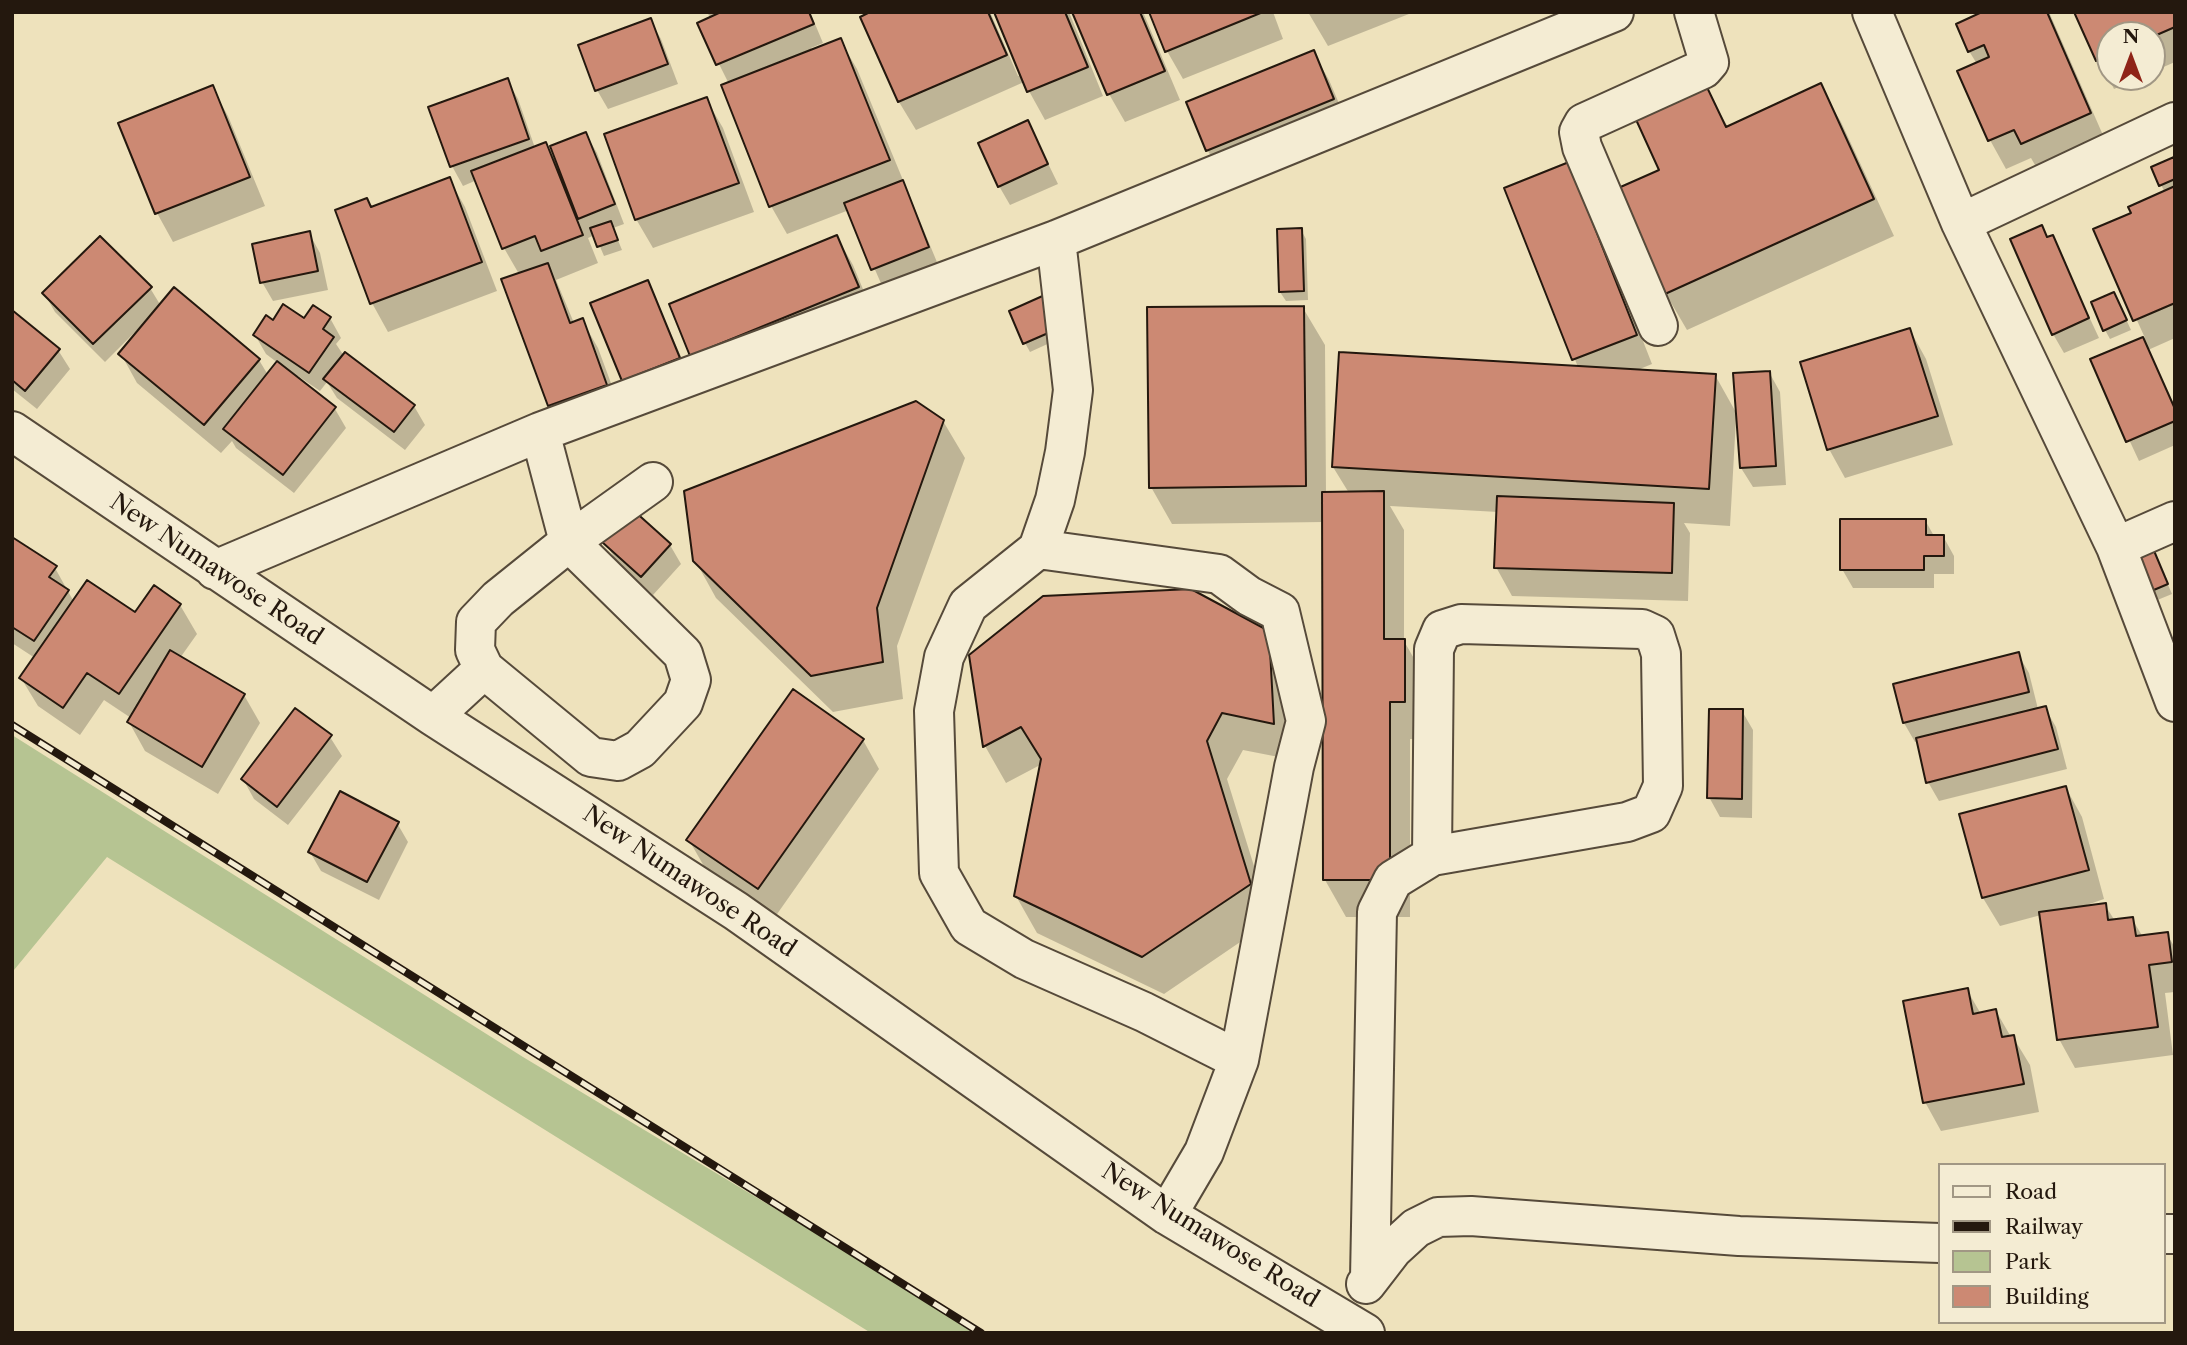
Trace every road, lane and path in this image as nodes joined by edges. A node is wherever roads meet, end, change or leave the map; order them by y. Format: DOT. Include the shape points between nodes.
graph roads {
  1 [pos="1614,12"];
  2 [pos="1694,12"];
  3 [pos="1872,12"];
  4 [pos="2175,122"];
  5 [pos="1961,222"];
  6 [pos="1056,240"];
  7 [pos="1658,326"];
  8 [pos="12,431"];
  9 [pos="540,432"];
  10 [pos="653,482"];
  11 [pos="2175,521"];
  12 [pos="569,542"];
  13 [pos="2116,547"];
  14 [pos="1038,549"];
  15 [pos="215,570"];
  16 [pos="484,669"];
  17 [pos="2175,702"];
  18 [pos="433,716"];
  19 [pos="1432,856"];
  20 [pos="1239,1060"];
  21 [pos="1167,1215"];
  22 [pos="1938,1243"];
  23 [pos="1370,1278"];
  24 [pos="1353,1325"];
  1 -- 6 [label="street"];
  2 -- 7 [label="street" via="1709,62 1703,69 1584,123 1579,132"];
  3 -- 5 [label="street"];
  4 -- 5 [label="street"];
  5 -- 13 [label="street"];
  6 -- 9 [label="street"];
  6 -- 14 [label="street" via="1073,390 1055,500"];
  8 -- 15 [label="street, New Numawose Road"];
  9 -- 12 [label="street"];
  9 -- 15 [label="street"];
  10 -- 12 [label="street"];
  11 -- 13 [label="street"];
  12 -- 16 [label="street" via="476,622 475,650"];
  12 -- 16 [label="street" via="683,654 691,680 683,703 640,749 618,761 591,757"];
  13 -- 17 [label="street"];
  14 -- 20 [label="street" via="1219,574 1280,611 1306,722"];
  14 -- 20 [label="street" via="968,604 944,657 934,711 939,873 969,926 1024,959"];
  15 -- 18 [label="street, New Numawose Road"];
  16 -- 18 [label="street"];
  18 -- 21 [label="street, New Numawose Road" via="736,911"];
  19 -- 19 [label="street" via="1627,822 1651,813 1663,786 1661,654 1655,635 1642,629 1461,624 1442,630 1434,649"];
  19 -- 23 [label="street" via="1393,880 1377,912"];
  20 -- 21 [label="street" via="1204,1152"];
  21 -- 24 [label="street, New Numawose Road"];
  22 -- 23 [label="street" via="1438,1217 1409,1235"];
  23 -- 24 [label="street"];
}
